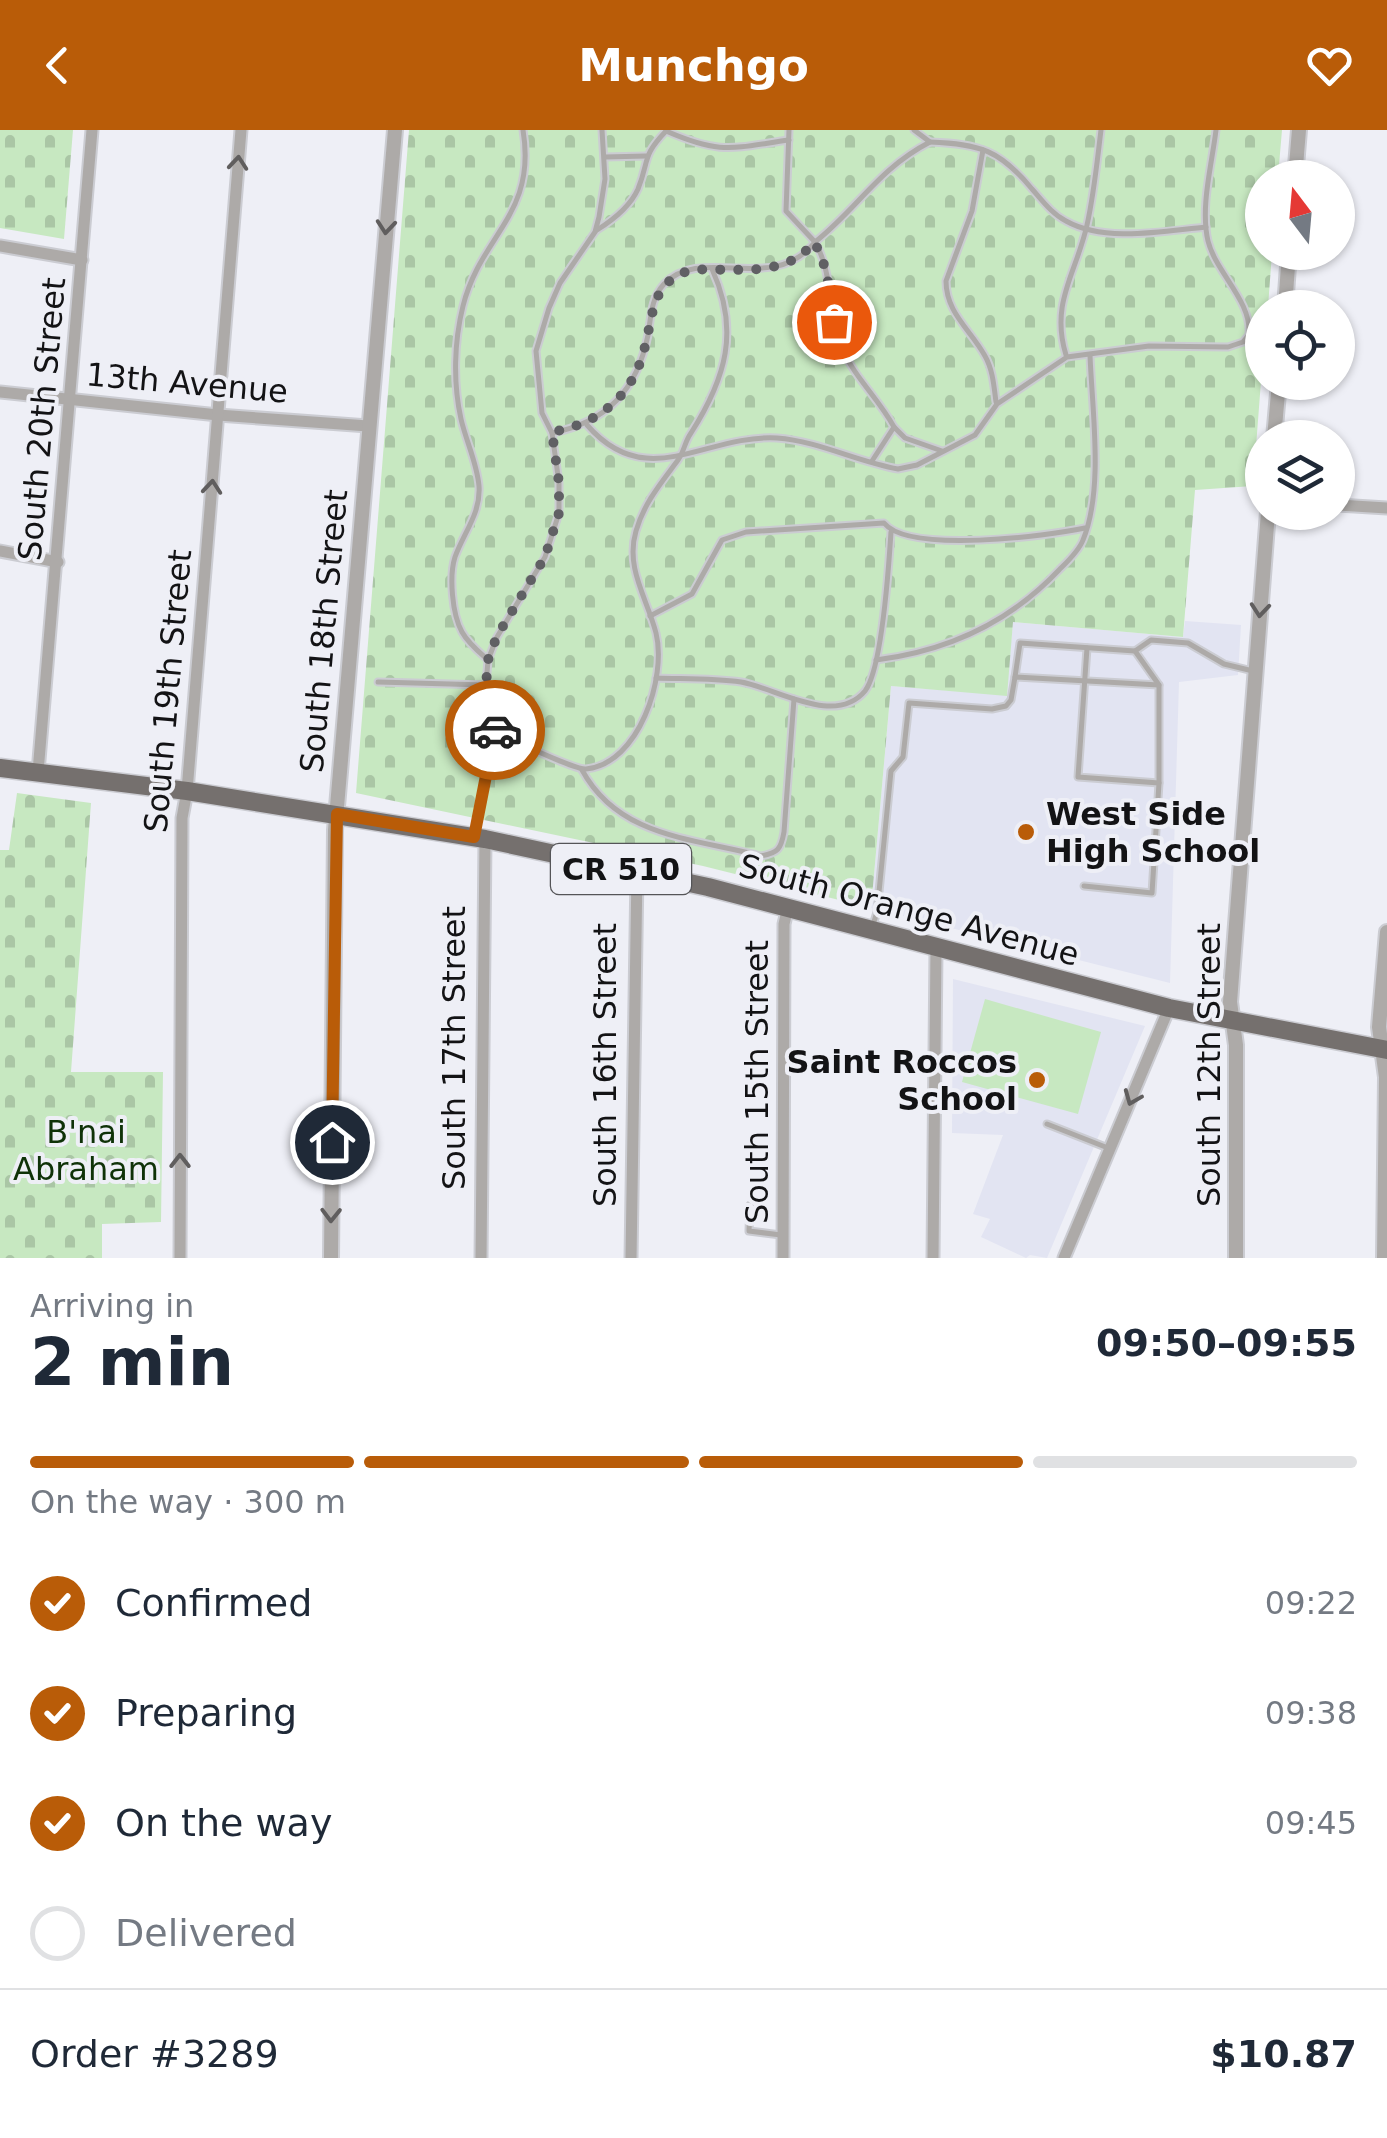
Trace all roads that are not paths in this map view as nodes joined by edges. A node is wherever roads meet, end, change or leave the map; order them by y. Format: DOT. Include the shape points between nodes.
graph roads {
  1 [pos="92,130"];
  2 [pos="241,130"];
  3 [pos="395,130"];
  4 [pos="523,130"];
  5 [pos="602,130"];
  6 [pos="667,130"];
  7 [pos="789,130"];
  8 [pos="914,130"];
  9 [pos="1102,130"];
  10 [pos="1216,130"];
  11 [pos="1299,130"];
  12 [pos="790,140"];
  13 [pos="930,142"];
  14 [pos="983,150"];
  15 [pos="646,156"];
  16 [pos="605,157"];
  17 [pos="1296,160"];
  18 [pos="1206,227"];
  19 [pos="1086,229"];
  20 [pos="594,232"];
  21 [pos="814,242"];
  22 [pos="0,246"];
  23 [pos="82,260"];
  24 [pos="712,268"];
  25 [pos="1090,355"];
  26 [pos="1067,357"];
  27 [pos="0,392"];
  28 [pos="71,400"];
  29 [pos="997,404"];
  30 [pos="218,416"];
  31 [pos="586,425"];
  32 [pos="368,426"];
  33 [pos="894,427"];
  34 [pos="552,432"];
  35 [pos="942,451"];
  36 [pos="681,456"];
  37 [pos="871,462"];
  38 [pos="1355,506"];
  39 [pos="1387,508"];
  40 [pos="1085,528"];
  41 [pos="1267,530"];
  42 [pos="891,532"];
  43 [pos="0,551"];
  44 [pos="58,562"];
  45 [pos="650,616"];
  46 [pos="1088,648"];
  47 [pos="1134,651"];
  48 [pos="488,660"];
  49 [pos="876,660"];
  50 [pos="1256,671"];
  51 [pos="1016,677"];
  52 [pos="656,678"];
  53 [pos="378,682"];
  54 [pos="1085,682"];
  55 [pos="486,685"];
  56 [pos="1159,685"];
  57 [pos="794,699"];
  58 [pos="495,733"];
  59 [pos="0,768"];
  60 [pos="582,770"];
  61 [pos="38,772"];
  62 [pos="1159,784"];
  63 [pos="187,791"];
  64 [pos="337,814"];
  65 [pos="480,838"];
  66 [pos="636,872"];
  67 [pos="1084,886"];
  68 [pos="788,908"];
  69 [pos="871,931"];
  70 [pos="1387,932"];
  71 [pos="936,949"];
  72 [pos="1169,1008"];
  73 [pos="1231,1021"];
  74 [pos="1384,1049"];
  75 [pos="1047,1124"];
  76 [pos="1110,1150"];
  77 [pos="750,1205"];
  78 [pos="784,1235"];
  79 [pos="180,1258"];
  80 [pos="331,1258"];
  81 [pos="481,1258"];
  82 [pos="631,1258"];
  83 [pos="783,1258"];
  84 [pos="932,1258"];
  85 [pos="1064,1258"];
  86 [pos="1236,1258"];
  87 [pos="1384,1258"];
  1 -- 23 [label="street, South 20th Street"];
  30 -- 2 [label="street, South 19th Street, one-way"];
  3 -- 32 [label="street, South 18th Street, one-way"];
  4 -- 48 [label="lane" via="525,182 464,300 457,346 457,399 479,491 454,561 453,587 461,631"];
  5 -- 16 [label="lane"];
  6 -- 12 [label="lane" via="718,150"];
  6 -- 15 [label="lane"];
  7 -- 12 [label="lane"];
  8 -- 13 [label="lane"];
  9 -- 19 [label="lane"];
  10 -- 18 [label="lane"];
  11 -- 17 [label="street"];
  12 -- 21 [label="lane" via="786,211"];
  13 -- 14 [label="lane"];
  13 -- 21 [label="lane" via="891,165"];
  14 -- 19 [label="lane" via="1012,166 1057,215"];
  14 -- 29 [label="lane" via="946,290 986,357"];
  15 -- 16 [label="lane"];
  15 -- 20 [label="lane" via="627,206"];
  16 -- 20 [label="lane"];
  18 -- 19 [label="lane"];
  18 -- 25 [label="lane" via="1215,262 1246,315 1244,342"];
  19 -- 26 [label="lane" via="1061,302"];
  20 -- 34 [label="lane" via="541,327 536,352 542,413"];
  21 -- 24 [label="lane" via="776,268"];
  21 -- 33 [label="lane" via="829,279 842,348"];
  22 -- 23 [label="street"];
  23 -- 28 [label="street, South 20th Street"];
  24 -- 31 [label="lane" via="678,273 657,292 630,384"];
  24 -- 36 [label="lane" via="726,304 725,357"];
  25 -- 26 [label="lane"];
  25 -- 40 [label="lane" via="1094,477"];
  26 -- 29 [label="lane"];
  27 -- 28 [label="street, 13th Avenue"];
  28 -- 30 [label="street, 13th Avenue"];
  28 -- 44 [label="street, South 20th Street"];
  29 -- 35 [label="lane" via="975,435"];
  30 -- 32 [label="street, 13th Avenue"];
  63 -- 30 [label="street, South 19th Street, one-way"];
  31 -- 34 [label="lane"];
  31 -- 36 [label="lane" via="618,452 651,460"];
  32 -- 64 [label="street, South 18th Street"];
  33 -- 35 [label="lane"];
  33 -- 37 [label="lane"];
  34 -- 48 [label="lane" via="560,499 554,530"];
  35 -- 37 [label="lane" via="898,469"];
  36 -- 37 [label="lane" via="751,438 781,438"];
  36 -- 45 [label="lane" via="648,500 633,540 631,556"];
  38 -- 39 [label="street"];
  40 -- 42 [label="lane" via="990,540"];
  40 -- 49 [label="lane" via="1067,562 1014,610 973,635"];
  41 -- 50 [label="street, South 12th Street, one-way"];
  42 -- 45 [label="lane" via="884,523 730,536 692,594"];
  42 -- 49 [label="lane"];
  43 -- 44 [label="street"];
  44 -- 61 [label="street, South 20th Street"];
  45 -- 52 [label="lane" via="659,654"];
  46 -- 47 [label="lane"];
  46 -- 51 [label="lane" via="1020,643"];
  46 -- 54 [label="lane"];
  47 -- 50 [label="lane" via="1152,640 1188,643 1224,664"];
  47 -- 56 [label="lane"];
  48 -- 55 [label="lane"];
  49 -- 57 [label="lane" via="866,690 851,702"];
  50 -- 73 [label="street, South 12th Street"];
  51 -- 54 [label="lane"];
  51 -- 69 [label="lane" via="1011,700 998,708 909,703 903,757 891,771"];
  52 -- 57 [label="lane" via="738,682"];
  52 -- 60 [label="lane" via="632,739"];
  53 -- 55 [label="lane"];
  54 -- 56 [label="lane"];
  54 -- 62 [label="lane" via="1078,777"];
  55 -- 58 [label="lane"];
  56 -- 62 [label="lane"];
  57 -- 60 [label="lane" via="784,832 774,853 760,856 655,833 612,807"];
  58 -- 60 [label="lane"];
  58 -- 65 [label="lane"];
  59 -- 61 [label="main road, South Orange Avenue / CR 510"];
  61 -- 63 [label="main road, South Orange Avenue / CR 510"];
  62 -- 67 [label="lane" via="1152,893"];
  63 -- 64 [label="main road, South Orange Avenue / CR 510"];
  79 -- 63 [label="street, South 19th Street, one-way"];
  64 -- 65 [label="main road, South Orange Avenue / CR 510"];
  64 -- 80 [label="street, South 18th Street, one-way"];
  65 -- 66 [label="main road, South Orange Avenue / CR 510"];
  65 -- 81 [label="street, South 17th Street"];
  66 -- 68 [label="main road, South Orange Avenue / CR 510"];
  66 -- 82 [label="street, South 16th Street"];
  68 -- 69 [label="main road, South Orange Avenue / CR 510"];
  68 -- 78 [label="street, South 15th Street"];
  69 -- 71 [label="main road, South Orange Avenue / CR 510"];
  70 -- 74 [label="street" via="1379,1027"];
  71 -- 72 [label="main road, South Orange Avenue / CR 510"];
  71 -- 84 [label="street"];
  72 -- 73 [label="main road, South Orange Avenue / CR 510"];
  72 -- 76 [label="street, one-way"];
  73 -- 74 [label="main road, South Orange Avenue / CR 510"];
  73 -- 86 [label="street, South 12th Street"];
  74 -- 87 [label="street"];
  75 -- 76 [label="lane"];
  76 -- 85 [label="street"];
  77 -- 78 [label="lane" via="749,1230"];
  78 -- 83 [label="street, South 15th Street"];
}
